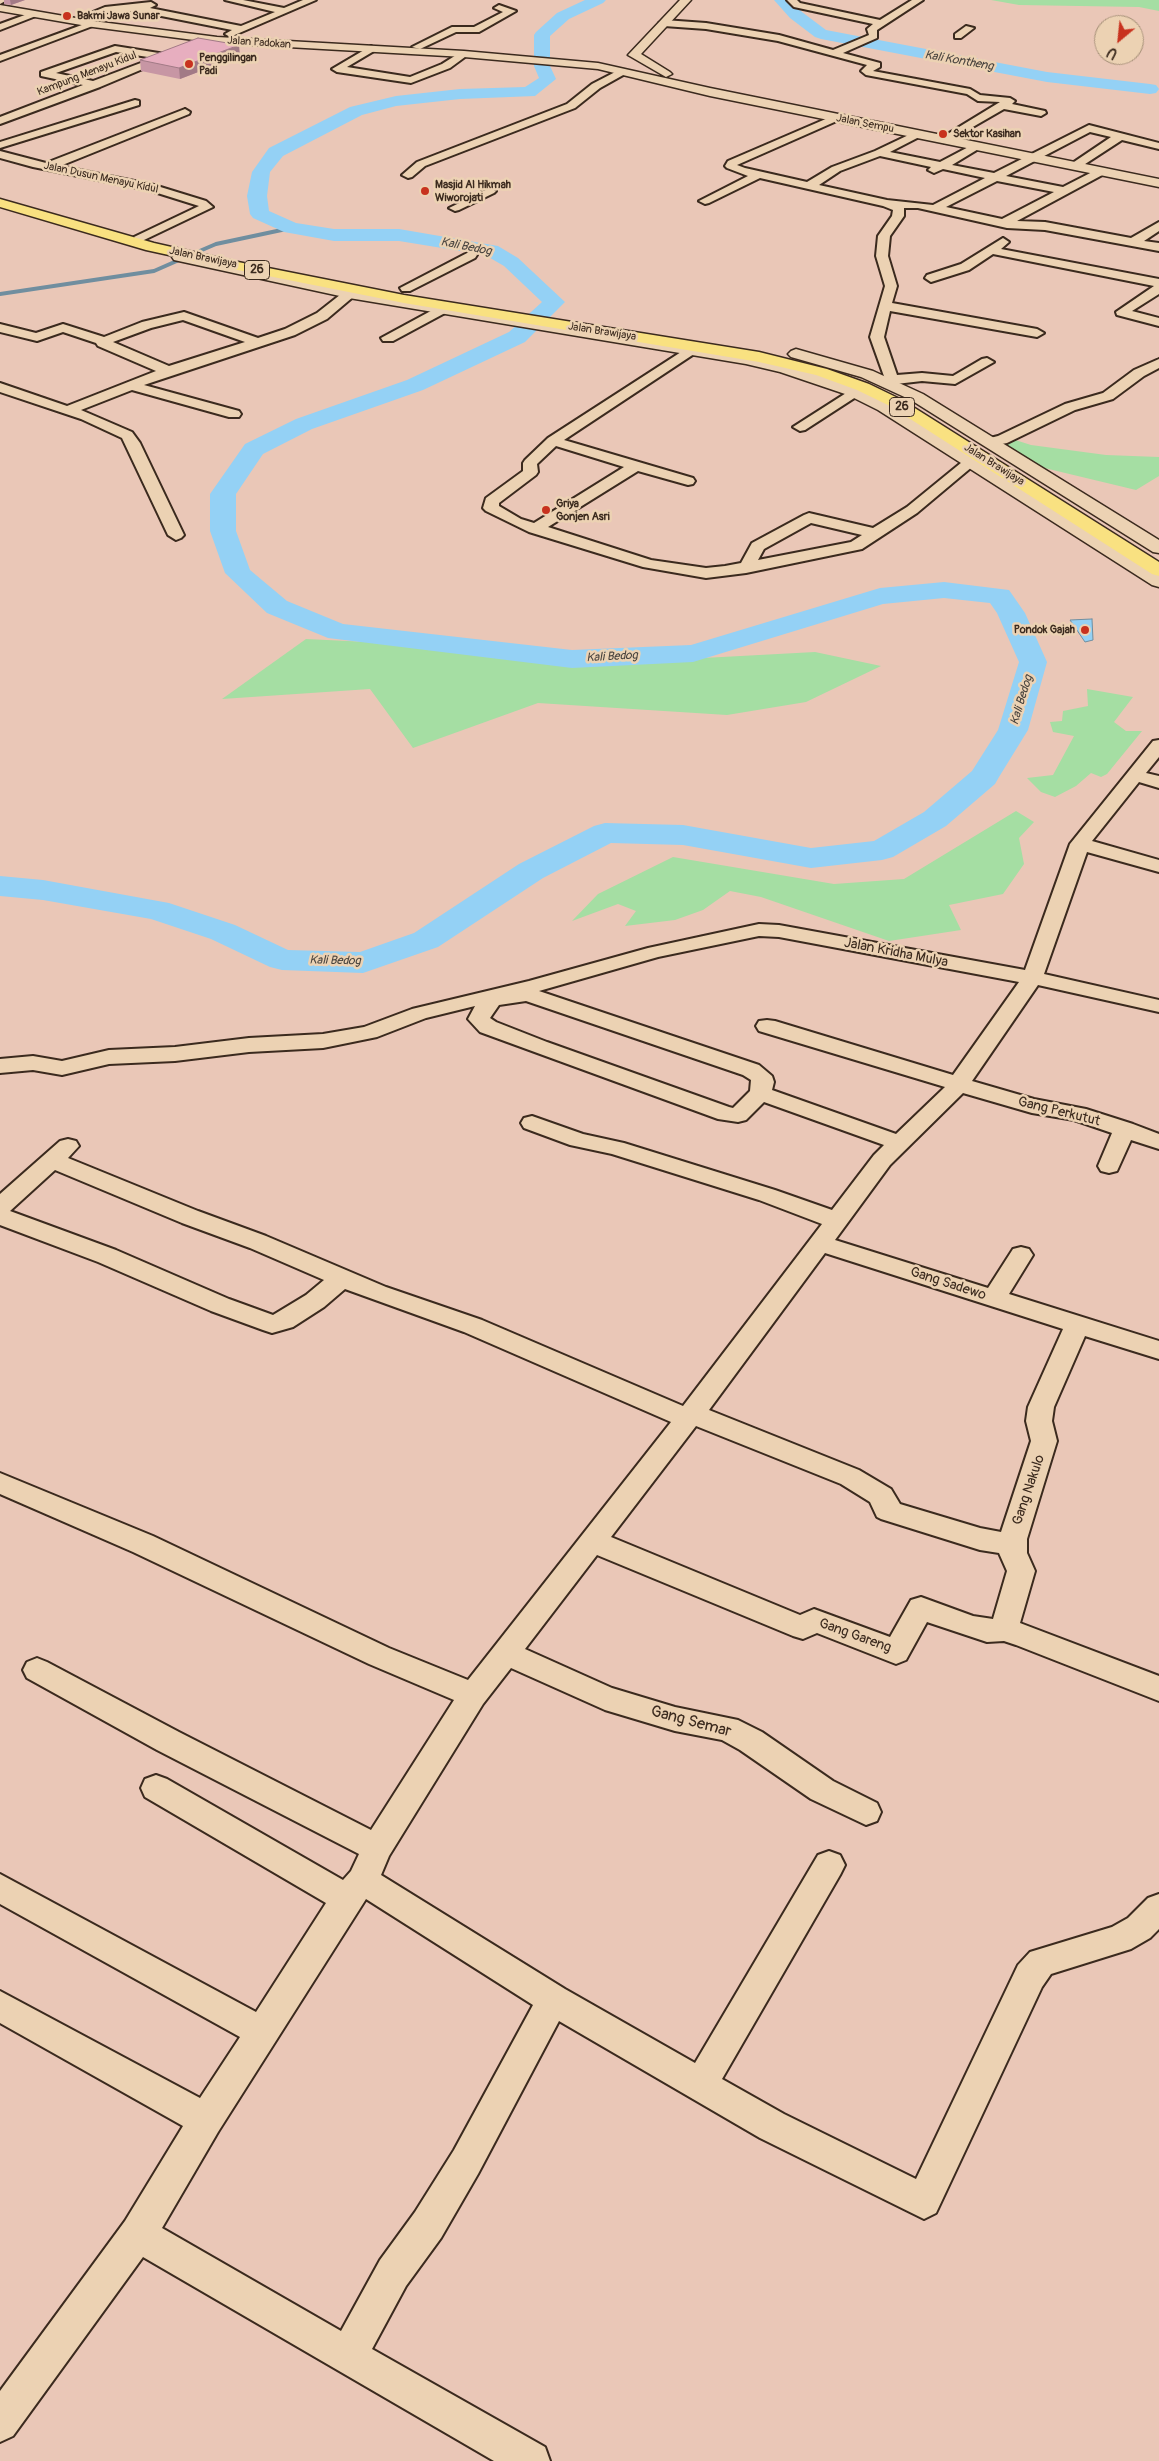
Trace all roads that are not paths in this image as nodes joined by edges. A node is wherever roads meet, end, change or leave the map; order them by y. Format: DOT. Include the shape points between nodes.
graph roads {
  1 [pos="230,0"];
  2 [pos="311,0"];
  3 [pos="686,0"];
  4 [pos="792,0"];
  5 [pos="918,0"];
  6 [pos="159,2"];
  7 [pos="0,8"];
  8 [pos="136,8"];
  9 [pos="499,8"];
  10 [pos="284,11"];
  11 [pos="36,14"];
  12 [pos="76,21"];
  13 [pos="664,22"];
  14 [pos="883,23"];
  15 [pos="93,24"];
  16 [pos="0,26"];
  17 [pos="969,28"];
  18 [pos="244,29"];
  19 [pos="958,36"];
  20 [pos="214,40"];
  21 [pos="9,45"];
  22 [pos="27,48"];
  23 [pos="371,49"];
  24 [pos="414,50"];
  25 [pos="46,52"];
  26 [pos="836,52"];
  27 [pos="464,54"];
  28 [pos="65,56"];
  29 [pos="487,56"];
  30 [pos="166,57"];
  31 [pos="0,58"];
  32 [pos="84,60"];
  33 [pos="130,60"];
  34 [pos="151,63"];
  35 [pos="572,63"];
  36 [pos="470,68"];
  37 [pos="621,72"];
  38 [pos="666,83"];
  39 [pos="97,85"];
  40 [pos="135,103"];
  41 [pos="9,106"];
  42 [pos="1004,106"];
  43 [pos="28,110"];
  44 [pos="185,112"];
  45 [pos="1040,113"];
  46 [pos="835,118"];
  47 [pos="0,121"];
  48 [pos="70,122"];
  49 [pos="88,127"];
  50 [pos="106,132"];
  51 [pos="917,134"];
  52 [pos="1120,136"];
  53 [pos="124,137"];
  54 [pos="945,140"];
  55 [pos="0,145"];
  56 [pos="976,146"];
  57 [pos="879,153"];
  58 [pos="1158,153"];
  59 [pos="0,154"];
  60 [pos="1034,158"];
  61 [pos="1075,166"];
  62 [pos="47,167"];
  63 [pos="940,167"];
  64 [pos="1102,171"];
  65 [pos="927,174"];
  66 [pos="408,175"];
  67 [pos="758,175"];
  68 [pos="995,178"];
  69 [pos="1159,183"];
  70 [pos="809,186"];
  71 [pos="490,191"];
  72 [pos="1065,191"];
  73 [pos="0,192"];
  74 [pos="0,196"];
  75 [pos="705,201"];
  76 [pos="888,203"];
  77 [pos="0,205"];
  78 [pos="455,208"];
  79 [pos="936,208"];
  80 [pos="1004,223"];
  81 [pos="1027,225"];
  82 [pos="1159,226"];
  83 [pos="143,236"];
  84 [pos="1133,242"];
  85 [pos="1159,247"];
  86 [pos="990,250"];
  87 [pos="471,255"];
  88 [pos="232,261"];
  89 [pos="932,278"];
  90 [pos="1159,283"];
  91 [pos="406,288"];
  92 [pos="1159,288"];
  93 [pos="349,294"];
  94 [pos="885,306"];
  95 [pos="440,310"];
  96 [pos="521,315"];
  97 [pos="13,318"];
  98 [pos="1159,322"];
  99 [pos="0,326"];
  100 [pos="613,330"];
  101 [pos="130,331"];
  102 [pos="1037,333"];
  103 [pos="388,338"];
  104 [pos="104,342"];
  105 [pos="257,342"];
  106 [pos="116,348"];
  107 [pos="692,349"];
  108 [pos="987,362"];
  109 [pos="1159,363"];
  110 [pos="168,371"];
  111 [pos="890,381"];
  112 [pos="132,386"];
  113 [pos="0,387"];
  114 [pos="854,392"];
  115 [pos="66,411"];
  116 [pos="234,414"];
  117 [pos="800,426"];
  118 [pos="553,442"];
  119 [pos="991,442"];
  120 [pos="972,461"];
  121 [pos="635,466"];
  122 [pos="688,481"];
  123 [pos="534,529"];
  124 [pos="877,534"];
  125 [pos="176,535"];
  126 [pos="1159,548"];
  127 [pos="1159,557"];
  128 [pos="746,568"];
  129 [pos="1159,570"];
  130 [pos="1159,581"];
  131 [pos="1159,745"];
  132 [pos="1135,776"];
  133 [pos="1159,782"];
  134 [pos="1080,844"];
  135 [pos="1159,866"];
  136 [pos="1032,978"];
  137 [pos="1159,1006"];
  138 [pos="766,1026"];
  139 [pos="0,1066"];
  140 [pos="958,1084"];
  141 [pos="760,1093"];
  142 [pos="532,1122"];
  143 [pos="1125,1130"];
  144 [pos="1159,1142"];
  145 [pos="900,1143"];
  146 [pos="1109,1166"];
  147 [pos="0,1207"];
  148 [pos="0,1216"];
  149 [pos="835,1220"];
  150 [pos="819,1243"];
  151 [pos="1021,1255"];
  152 [pos="342,1278"];
  153 [pos="994,1298"];
  154 [pos="1078,1323"];
  155 [pos="1159,1350"];
  156 [pos="689,1416"];
  157 [pos="0,1483"];
  158 [pos="592,1541"];
  159 [pos="1013,1545"];
  160 [pos="1004,1630"];
  161 [pos="506,1653"];
  162 [pos="37,1670"];
  163 [pos="1159,1689"];
  164 [pos="473,1695"];
  165 [pos="156,1788"];
  166 [pos="866,1812"];
  167 [pos="377,1848"];
  168 [pos="829,1865"];
  169 [pos="0,1888"];
  170 [pos="355,1889"];
  171 [pos="1159,1908"];
  172 [pos="553,2000"];
  173 [pos="0,2006"];
  174 [pos="262,2032"];
  175 [pos="701,2084"];
  176 [pos="206,2120"];
  177 [pos="138,2234"];
  178 [pos="348,2356"];
  179 [pos="0,2423"];
  180 [pos="531,2461"];
  1 -- 10 [label="street"];
  2 -- 10 [label="street, Kampung Menayu Kidul"];
  3 -- 13 [label="street"];
  4 -- 14 [label="street" via="797,5"];
  5 -- 14 [label="street"];
  6 -- 8 [label="street"];
  7 -- 11 [label="street, Jalan Padokan"];
  8 -- 12 [label="street" via="105,10"];
  8 -- 18 [label="street"];
  9 -- 24 [label="street" via="511,12 476,30 455,29"];
  10 -- 18 [label="street, Kampung Menayu Kidul"];
  11 -- 12 [label="street, Jalan Padokan"];
  11 -- 16 [label="street"];
  12 -- 15 [label="street, Jalan Padokan"];
  13 -- 26 [label="street" via="759,34"];
  13 -- 38 [label="street" via="634,55 669,76 671,78"];
  14 -- 26 [label="street" via="872,30 874,36"];
  15 -- 20 [label="street, Jalan Padokan"];
  15 -- 22 [label="street"];
  17 -- 19 [label="street"];
  18 -- 20 [label="street, Kampung Menayu Kidul"];
  20 -- 23 [label="street, Jalan Padokan"];
  20 -- 30 [label="street, Kampung Menayu Kidul"];
  21 -- 22 [label="street"];
  22 -- 25 [label="street"];
  22 -- 31 [label="street"];
  23 -- 24 [label="street, Jalan Padokan"];
  23 -- 27 [label="street" via="337,69 411,80 446,66"];
  24 -- 27 [label="street, Jalan Padokan"];
  26 -- 42 [label="street" via="878,65 867,69 870,73 970,92 975,97 1010,101"];
  27 -- 29 [label="street, Jalan Padokan"];
  28 -- 32 [label="street"];
  29 -- 35 [label="street, Jalan Padokan"];
  29 -- 36 [label="street"];
  30 -- 32 [label="street" via="118,49"];
  30 -- 34 [label="street, Kampung Menayu Kidul"];
  32 -- 39 [label="street" via="45,74"];
  33 -- 34 [label="street"];
  34 -- 39 [label="street, Kampung Menayu Kidul"];
  35 -- 37 [label="street, Jalan Sempu"];
  37 -- 38 [label="street, Jalan Sempu"];
  37 -- 66 [label="street" via="556,113 421,164"];
  38 -- 46 [label="street, Jalan Sempu"];
  39 -- 43 [label="street, Kampung Menayu Kidul"];
  40 -- 48 [label="street"];
  41 -- 43 [label="street"];
  42 -- 45 [label="street"];
  42 -- 54 [label="street"];
  43 -- 47 [label="street, Kampung Menayu Kidul"];
  44 -- 53 [label="street"];
  46 -- 51 [label="street, Jalan Sempu"];
  46 -- 67 [label="street" via="732,163 735,169"];
  48 -- 49 [label="street"];
  48 -- 55 [label="street"];
  50 -- 53 [label="street"];
  51 -- 54 [label="street, Jalan Sempu"];
  51 -- 57 [label="street"];
  52 -- 58 [label="street"];
  52 -- 60 [label="street" via="1089,128"];
  52 -- 61 [label="street"];
  53 -- 62 [label="street"];
  54 -- 56 [label="street, Jalan Sempu"];
  56 -- 60 [label="street, Jalan Sempu"];
  56 -- 63 [label="street"];
  57 -- 63 [label="street"];
  57 -- 70 [label="street" via="836,169"];
  59 -- 62 [label="street, Jalan Dusun Menayu Kidul"];
  60 -- 61 [label="street, Jalan Sempu"];
  60 -- 68 [label="street"];
  61 -- 64 [label="street, Jalan Sempu"];
  62 -- 83 [label="street, Jalan Dusun Menayu Kidul" via="150,187 207,207"];
  63 -- 65 [label="street"];
  63 -- 68 [label="street"];
  64 -- 69 [label="street, Jalan Sempu"];
  64 -- 72 [label="street"];
  67 -- 70 [label="street"];
  67 -- 75 [label="street"];
  68 -- 72 [label="street"];
  68 -- 79 [label="street"];
  70 -- 76 [label="street"];
  71 -- 78 [label="street"];
  72 -- 80 [label="street"];
  73 -- 83 [label="highway"];
  74 -- 83 [label="highway, Jalan Brawijaya / 26"];
  76 -- 79 [label="street"];
  76 -- 94 [label="street" via="900,212 884,236 882,256 891,286"];
  77 -- 88 [label="street" via="146,250"];
  79 -- 80 [label="street"];
  80 -- 81 [label="street"];
  81 -- 84 [label="street"];
  81 -- 86 [label="street"];
  82 -- 84 [label="street"];
  83 -- 88 [label="highway, Jalan Brawijaya / 26" via="203,250"];
  84 -- 85 [label="street"];
  86 -- 89 [label="street" via="965,267"];
  86 -- 90 [label="street"];
  87 -- 91 [label="street"];
  88 -- 91 [label="highway"];
  88 -- 93 [label="street"];
  88 -- 96 [label="highway, Jalan Brawijaya / 26"];
  91 -- 96 [label="highway"];
  92 -- 98 [label="street" via="1122,312"];
  93 -- 95 [label="street"];
  93 -- 105 [label="street" via="308,324"];
  94 -- 102 [label="street"];
  94 -- 111 [label="street" via="877,337"];
  95 -- 96 [label="street"];
  95 -- 103 [label="street"];
  96 -- 100 [label="street"];
  96 -- 100 [label="street"];
  97 -- 99 [label="street"];
  99 -- 104 [label="street" via="37,338 63,328"];
  100 -- 107 [label="street"];
  100 -- 111 [label="street" via="801,355"];
  100 -- 127 [label="highway, Jalan Brawijaya / 26" via="804,359 872,382 908,400"];
  101 -- 104 [label="street"];
  101 -- 105 [label="street" via="184,316"];
  101 -- 106 [label="street" via="142,340"];
  104 -- 106 [label="street"];
  105 -- 110 [label="street"];
  106 -- 110 [label="street"];
  107 -- 114 [label="street" via="785,368"];
  107 -- 118 [label="street"];
  107 -- 129 [label="highway, Jalan Brawijaya / 26" via="792,364 863,387 896,403"];
  108 -- 111 [label="street" via="956,380 922,377"];
  109 -- 119 [label="street" via="1108,396 1070,407 1002,440"];
  110 -- 112 [label="street"];
  111 -- 119 [label="street"];
  112 -- 115 [label="street"];
  112 -- 116 [label="street"];
  113 -- 115 [label="street"];
  114 -- 117 [label="street"];
  114 -- 120 [label="street"];
  115 -- 125 [label="street" via="115,429 133,442"];
  118 -- 121 [label="street"];
  118 -- 123 [label="street" via="530,463 531,472 490,501 489,505 498,514"];
  119 -- 126 [label="street"];
  120 -- 124 [label="street"];
  120 -- 130 [label="street"];
  121 -- 122 [label="street"];
  121 -- 123 [label="street"];
  123 -- 128 [label="street" via="649,564 706,573"];
  124 -- 128 [label="street" via="856,546"];
  124 -- 128 [label="street" via="809,518 758,546"];
  131 -- 132 [label="street"];
  132 -- 133 [label="street"];
  132 -- 134 [label="street"];
  134 -- 135 [label="street"];
  134 -- 136 [label="street"];
  136 -- 137 [label="street, Jalan Kridha Mulya"];
  136 -- 139 [label="street, Jalan Kridha Mulya" via="759,930 619,962 420,1013 370,1032 323,1041 249,1044 175,1054 110,1057 71,1068 33,1063"];
  136 -- 140 [label="street"];
  138 -- 140 [label="street, Gang Perkutut"];
  140 -- 143 [label="street, Gang Perkutut" via="1032,1106 1078,1114"];
  140 -- 145 [label="street"];
  141 -- 141 [label="street" via="738,1115 726,1114 540,1047 488,1027 479,1019 492,1000 527,994 751,1070 761,1076"];
  141 -- 145 [label="street"];
  142 -- 149 [label="street" via="578,1140 616,1148 767,1195"];
  143 -- 144 [label="street, Gang Perkutut"];
  143 -- 146 [label="street"];
  145 -- 149 [label="street" via="882,1160"];
  147 -- 152 [label="street" via="60,1153 190,1217"];
  148 -- 152 [label="street" via="272,1324 284,1321 315,1301"];
  149 -- 150 [label="street"];
  150 -- 153 [label="street, Gang Sadewo"];
  150 -- 156 [label="street"];
  151 -- 153 [label="street"];
  152 -- 156 [label="street" via="473,1326"];
  153 -- 154 [label="street, Gang Sadewo"];
  154 -- 155 [label="street, Gang Sadewo"];
  154 -- 159 [label="street, Gang Nakulo" via="1041,1407 1039,1421 1043,1448 1016,1526"];
  156 -- 158 [label="street"];
  156 -- 159 [label="street" via="850,1477 881,1496 886,1510 890,1512 980,1539"];
  157 -- 164 [label="street" via="143,1544 379,1656"];
  158 -- 160 [label="street, Gang Gareng" via="802,1628 814,1620 896,1652 921,1608 987,1631"];
  158 -- 161 [label="street"];
  159 -- 160 [label="street" via="1013,1554 1021,1571"];
  160 -- 163 [label="street, Gang Gareng"];
  161 -- 164 [label="street"];
  161 -- 166 [label="street, Gang Semar" via="605,1698 676,1719 728,1728 822,1790"];
  162 -- 167 [label="street"];
  164 -- 167 [label="street"];
  165 -- 170 [label="street"];
  167 -- 170 [label="street"];
  168 -- 175 [label="street"];
  169 -- 174 [label="street"];
  170 -- 172 [label="street"];
  170 -- 174 [label="street"];
  171 -- 175 [label="street" via="1139,1928 1120,1939 1041,1962 1030,1976 924,2201 772,2126"];
  172 -- 175 [label="street"];
  172 -- 178 [label="street" via="466,2162 428,2225 393,2273"];
  173 -- 176 [label="street"];
  174 -- 176 [label="street"];
  176 -- 177 [label="street"];
  177 -- 178 [label="street"];
  177 -- 179 [label="street"];
  178 -- 180 [label="street"];
}
